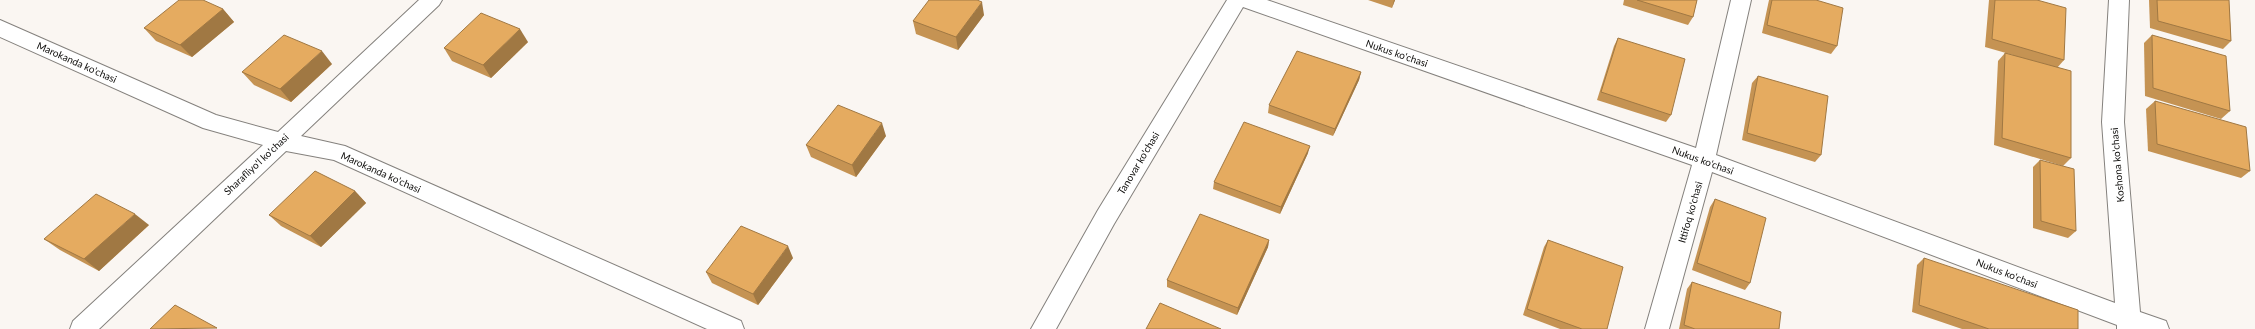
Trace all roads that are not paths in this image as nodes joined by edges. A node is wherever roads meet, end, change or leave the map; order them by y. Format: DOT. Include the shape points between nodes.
graph roads {
  1 [pos="432,0"];
  2 [pos="1237,0"];
  3 [pos="1245,0"];
  4 [pos="1741,0"];
  5 [pos="2119,0"];
  6 [pos="0,28"];
  7 [pos="280,141"];
  8 [pos="1704,160"];
  9 [pos="2130,324"];
  10 [pos="82,329"];
  11 [pos="732,329"];
  12 [pos="1043,329"];
  13 [pos="1657,329"];
  14 [pos="2157,329"];
  1 -- 7 [label="street, Sharafliyo'l ko'chasi"];
  2 -- 12 [label="street, Tanovar ko'chasi" via="1106,217"];
  3 -- 8 [label="street, Nukus ko'chasi"];
  4 -- 8 [label="street, Ittifoq ko'chasi"];
  5 -- 9 [label="street, Koshona ko'chasi" via="2113,122"];
  6 -- 7 [label="street, Marokanda ko'chasi" via="211,122"];
  7 -- 10 [label="street, Sharafliyo'l ko'chasi"];
  7 -- 11 [label="street, Marokanda ko'chasi" via="337,152"];
  8 -- 9 [label="street, Nukus ko'chasi"];
  8 -- 13 [label="street, Ittifoq ko'chasi"];
  9 -- 14 [label="street, Nukus ko'chasi"];
}
